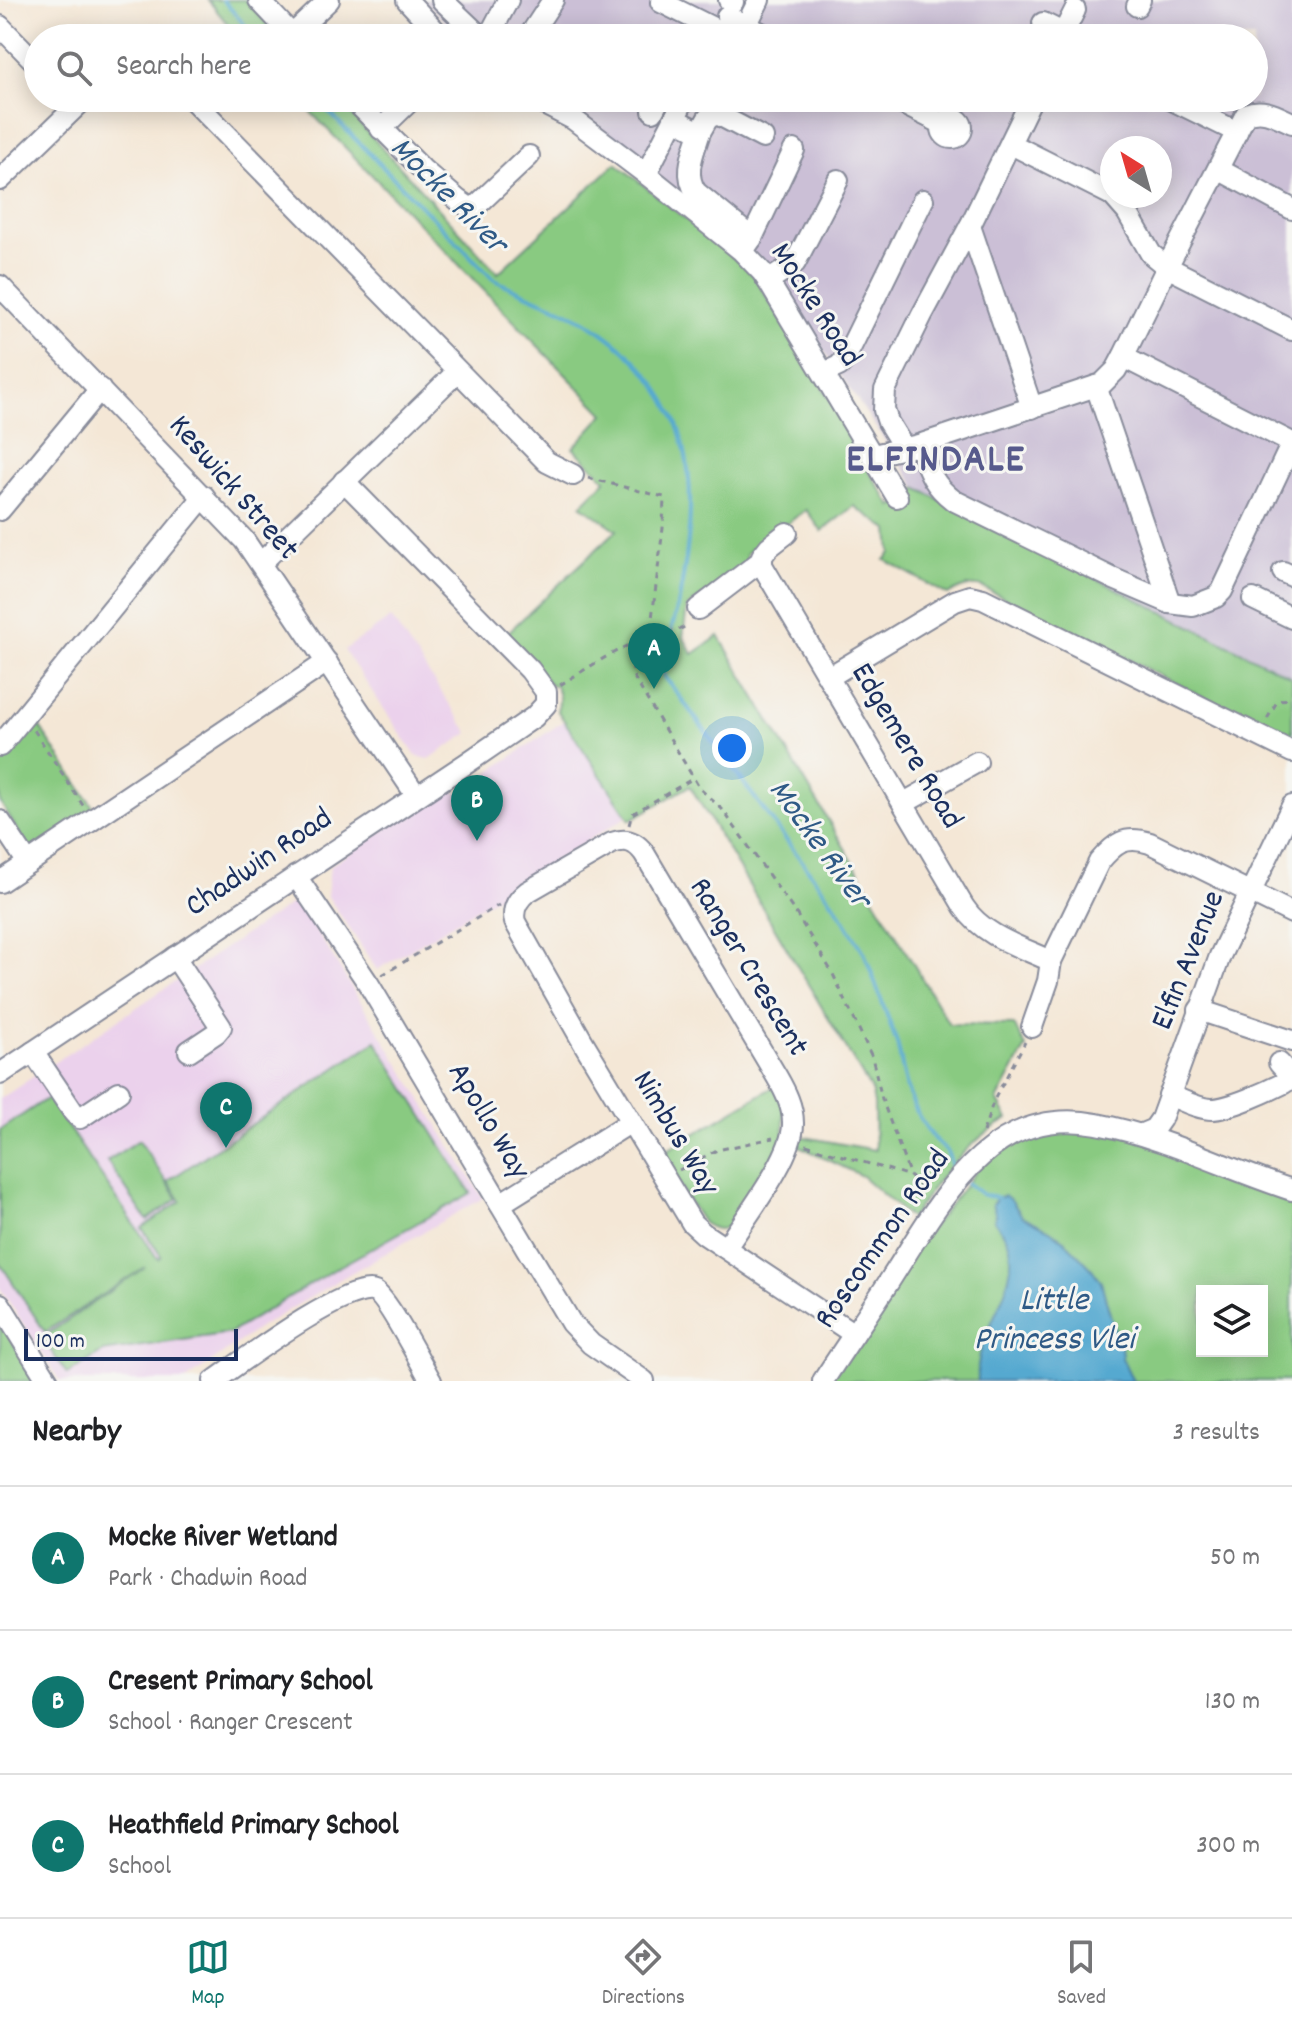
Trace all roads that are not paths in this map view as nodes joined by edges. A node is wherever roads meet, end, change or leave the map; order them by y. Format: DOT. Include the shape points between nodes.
graph roads {
  1 [pos="259,0"];
  2 [pos="329,0"];
  3 [pos="407,0"];
  4 [pos="442,0"];
  5 [pos="508,0"];
  6 [pos="553,0"];
  7 [pos="759,0"];
  8 [pos="661,2"];
  9 [pos="1075,10"];
  10 [pos="726,14"];
  11 [pos="282,24"];
  12 [pos="306,24"];
  13 [pos="429,24"];
  14 [pos="469,24"];
  15 [pos="493,24"];
  16 [pos="537,24"];
  17 [pos="688,24"];
  18 [pos="707,24"];
  19 [pos="747,24"];
  20 [pos="1068,24"];
  21 [pos="0,26"];
  22 [pos="24,51"];
  23 [pos="65,112"];
  24 [pos="205,112"];
  25 [pos="365,112"];
  26 [pos="399,112"];
  27 [pos="561,112"];
  28 [pos="678,112"];
  29 [pos="919,112"];
  30 [pos="1026,112"];
  31 [pos="1196,112"];
  32 [pos="1251,112"];
  33 [pos="1266,112"];
  34 [pos="674,119"];
  35 [pos="1292,123"];
  36 [pos="943,124"];
  37 [pos="381,129"];
  38 [pos="700,132"];
  39 [pos="1237,132"];
  40 [pos="763,138"];
  41 [pos="1011,144"];
  42 [pos="794,150"];
  43 [pos="529,156"];
  44 [pos="1218,169"];
  45 [pos="646,174"];
  46 [pos="0,180"];
  47 [pos="838,180"];
  48 [pos="1100,190"];
  49 [pos="923,200"];
  50 [pos="1123,208"];
  51 [pos="1292,209"];
  52 [pos="970,226"];
  53 [pos="747,244"];
  54 [pos="1167,267"];
  55 [pos="768,281"];
  56 [pos="0,286"];
  57 [pos="1292,330"];
  58 [pos="1123,357"];
  59 [pos="457,372"];
  60 [pos="824,373"];
  61 [pos="1096,386"];
  62 [pos="100,389"];
  63 [pos="1032,408"];
  64 [pos="912,446"];
  65 [pos="873,455"];
  66 [pos="573,475"];
  67 [pos="344,481"];
  68 [pos="204,496"];
  69 [pos="897,497"];
  70 [pos="0,510"];
  71 [pos="787,533"];
  72 [pos="761,561"];
  73 [pos="261,563"];
  74 [pos="1253,599"];
  75 [pos="1170,603"];
  76 [pos="698,609"];
  77 [pos="1292,618"];
  78 [pos="327,662"];
  79 [pos="829,677"];
  80 [pos="0,746"];
  81 [pos="1292,752"];
  82 [pos="977,762"];
  83 [pos="416,795"];
  84 [pos="904,803"];
  85 [pos="1292,806"];
  86 [pos="0,821"];
  87 [pos="626,840"];
  88 [pos="28,863"];
  89 [pos="296,876"];
  90 [pos="0,882"];
  91 [pos="1250,893"];
  92 [pos="1292,913"];
  93 [pos="175,957"];
  94 [pos="1051,961"];
  95 [pos="1199,1010"];
  96 [pos="1032,1027"];
  97 [pos="1292,1041"];
  98 [pos="189,1051"];
  99 [pos="33,1052"];
  100 [pos="1279,1063"];
  101 [pos="0,1074"];
  102 [pos="119,1092"];
  103 [pos="1169,1095"];
  104 [pos="631,1122"];
  105 [pos="1142,1134"];
  106 [pos="1292,1190"];
  107 [pos="500,1204"];
  108 [pos="726,1248"];
  109 [pos="0,1304"];
  110 [pos="854,1334"];
  111 [pos="635,1379"];
  112 [pos="48,1381"];
  113 [pos="214,1381"];
  114 [pos="431,1381"];
  115 [pos="823,1381"];
  1 -- 11 [label="street"];
  2 -- 12 [label="street"];
  3 -- 13 [label="street"];
  4 -- 14 [label="street"];
  5 -- 15 [label="street"];
  6 -- 16 [label="street"];
  7 -- 19 [label="street"];
  8 -- 17 [label="street"];
  9 -- 20 [label="street"];
  10 -- 18 [label="street"];
  21 -- 22 [label="street"];
  23 -- 46 [label="street"];
  24 -- 59 [label="street"];
  25 -- 37 [label="street"];
  26 -- 37 [label="street"];
  27 -- 45 [label="street, Mocke Road"];
  28 -- 34 [label="street"];
  29 -- 36 [label="street"];
  30 -- 41 [label="street"];
  31 -- 39 [label="street"];
  32 -- 39 [label="street"];
  33 -- 35 [label="street"];
  34 -- 38 [label="street"];
  34 -- 45 [label="street"];
  37 -- 43 [label="street" via="470,208"];
  38 -- 40 [label="street" via="717,114"];
  38 -- 53 [label="street" via="691,184"];
  39 -- 44 [label="street"];
  41 -- 48 [label="street"];
  41 -- 52 [label="street"];
  42 -- 53 [label="street"];
  44 -- 51 [label="street"];
  44 -- 54 [label="street"];
  45 -- 53 [label="street, Mocke Road"];
  47 -- 55 [label="street" via="795,263"];
  49 -- 60 [label="street" via="845,359"];
  50 -- 54 [label="street" via="1151,254"];
  52 -- 63 [label="street"];
  52 -- 64 [label="street" via="885,390 888,422"];
  53 -- 55 [label="street, Mocke Road"];
  54 -- 57 [label="street"];
  54 -- 58 [label="street"];
  55 -- 60 [label="street, Mocke Road"];
  56 -- 62 [label="street, Keswick Street"];
  58 -- 61 [label="street" via="1109,378"];
  58 -- 75 [label="street" via="1292,443 1222,591 1193,606"];
  59 -- 66 [label="street" via="547,462"];
  59 -- 67 [label="street"];
  60 -- 65 [label="street, Mocke Road"];
  61 -- 63 [label="street"];
  61 -- 75 [label="street"];
  62 -- 68 [label="street, Keswick Street"];
  62 -- 70 [label="street"];
  63 -- 64 [label="street"];
  64 -- 65 [label="street"];
  64 -- 75 [label="street" via="933,481 953,500"];
  65 -- 69 [label="street, Mocke Road"];
  67 -- 73 [label="street"];
  67 -- 83 [label="street, Chadwin Road" via="530,670 546,696 534,717"];
  68 -- 73 [label="street, Keswick Street"];
  68 -- 80 [label="street"];
  71 -- 72 [label="street"];
  72 -- 76 [label="street"];
  72 -- 79 [label="street, Edgemere Road"];
  73 -- 78 [label="street, Keswick Street"];
  74 -- 77 [label="street"];
  78 -- 83 [label="street, Keswick Street"];
  78 -- 88 [label="street"];
  79 -- 81 [label="street" via="970,596"];
  79 -- 84 [label="street, Edgemere Road"];
  82 -- 84 [label="street"];
  83 -- 89 [label="street, Chadwin Road"];
  84 -- 94 [label="street, Edgemere Road" via="972,920"];
  85 -- 91 [label="street, Elfin Avenue"];
  86 -- 88 [label="street"];
  87 -- 104 [label="street, Nimbus Way" via="527,892 516,904 514,917"];
  87 -- 108 [label="street, Ranger Crescent" via="644,853 777,1077 792,1112 792,1137 780,1164"];
  88 -- 90 [label="street"];
  89 -- 93 [label="street, Chadwin Road"];
  89 -- 107 [label="street, Apollo Way" via="368,983"];
  91 -- 92 [label="street"];
  91 -- 94 [label="street" via="1150,843 1125,841 1099,862"];
  91 -- 95 [label="street, Elfin Avenue"];
  93 -- 98 [label="street" via="221,1027"];
  93 -- 99 [label="street, Chadwin Road"];
  94 -- 96 [label="street"];
  95 -- 97 [label="street"];
  95 -- 103 [label="street, Elfin Avenue"];
  99 -- 101 [label="street, Chadwin Road"];
  99 -- 102 [label="street" via="80,1118"];
  100 -- 103 [label="street" via="1288,1073 1284,1083 1218,1108"];
  103 -- 105 [label="street, Elfin Avenue" via="1158,1125"];
  104 -- 107 [label="street"];
  104 -- 108 [label="street, Nimbus Way" via="692,1223"];
  105 -- 106 [label="street, Roscommon Road"];
  105 -- 110 [label="street, Roscommon Road" via="1082,1122 1050,1123 1001,1140 954,1183"];
  107 -- 111 [label="street, Apollo Way" via="571,1323"];
  108 -- 110 [label="street, Nimbus Way"];
  109 -- 112 [label="street"];
  110 -- 115 [label="street, Roscommon Road"];
  113 -- 114 [label="street" via="294,1326 351,1293 368,1290 386,1305"];
}
